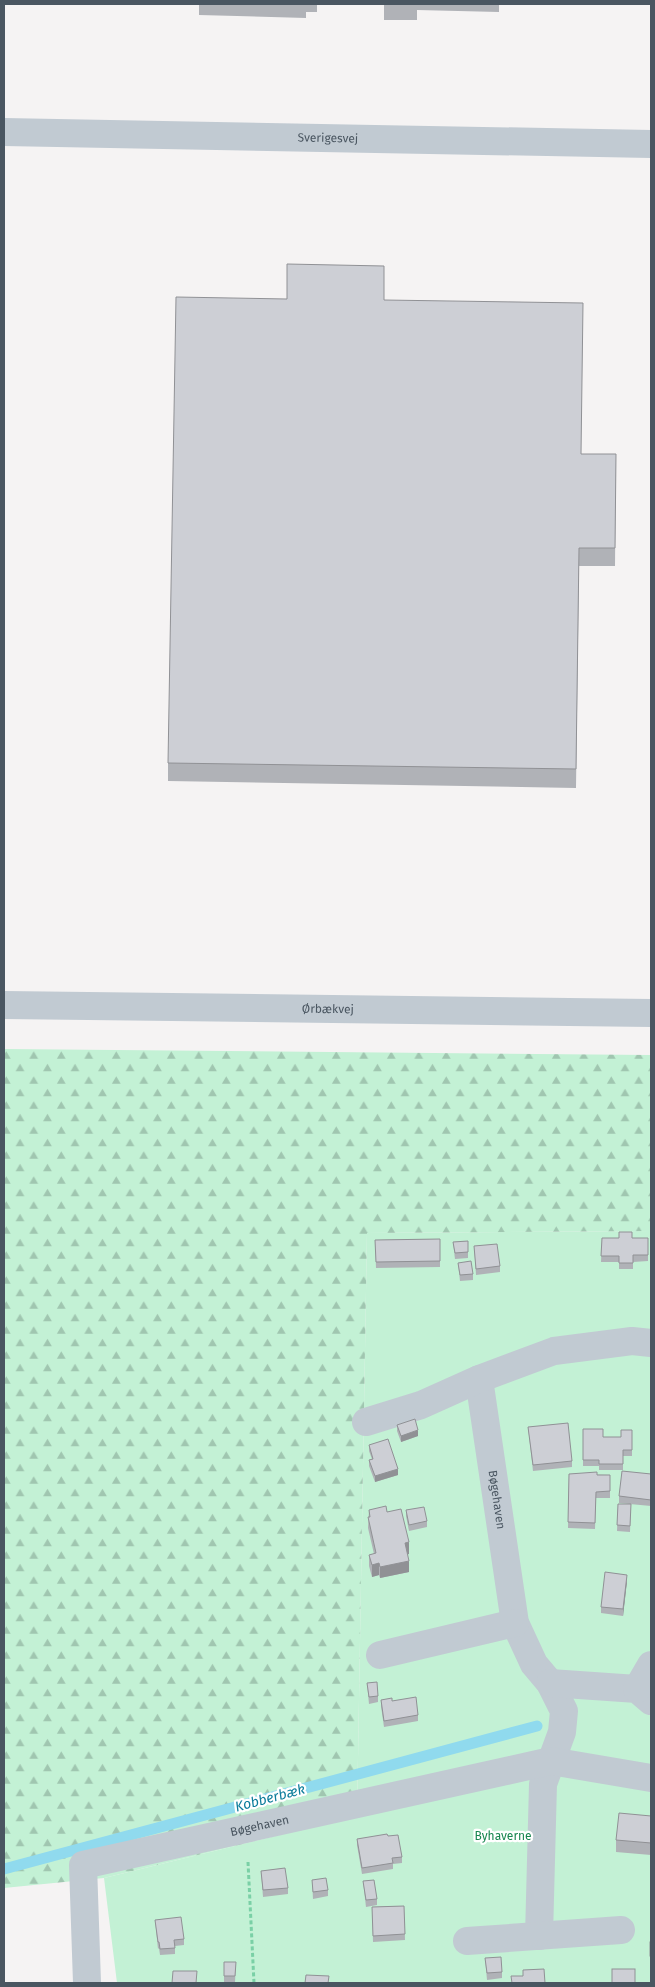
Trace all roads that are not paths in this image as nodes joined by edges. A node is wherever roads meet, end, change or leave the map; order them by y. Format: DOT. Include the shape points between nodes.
graph roads {
  1 [pos="4,132"];
  2 [pos="651,144"];
  3 [pos="4,1005"];
  4 [pos="651,1013"];
  5 [pos="651,1343"];
  6 [pos="479,1379"];
  7 [pos="366,1422"];
  8 [pos="515,1623"];
  9 [pos="380,1655"];
  10 [pos="651,1665"];
  11 [pos="550,1682"];
  12 [pos="644,1695"];
  13 [pos="551,1761"];
  14 [pos="651,1778"];
  15 [pos="621,1930"];
  16 [pos="539,1936"];
  17 [pos="467,1941"];
  18 [pos="87,1983"];
  1 -- 2 [label="street, Sverigesvej"];
  3 -- 4 [label="street, Ørbækvej"];
  5 -- 6 [label="street" via="632,1341 554,1351"];
  6 -- 7 [label="street" via="421,1405"];
  6 -- 8 [label="street, Bøgehaven"];
  8 -- 9 [label="street"];
  8 -- 11 [label="street, Bøgehaven" via="534,1664"];
  10 -- 12 [label="street"];
  11 -- 12 [label="street"];
  11 -- 13 [label="street, Bøgehaven" via="564,1711 562,1732"];
  13 -- 14 [label="street, Bøgehaven"];
  13 -- 16 [label="street, Bøgehaven" via="543,1784"];
  13 -- 18 [label="street, Bøgehaven" via="83,1865"];
  15 -- 16 [label="street"];
  16 -- 17 [label="street"];
}
